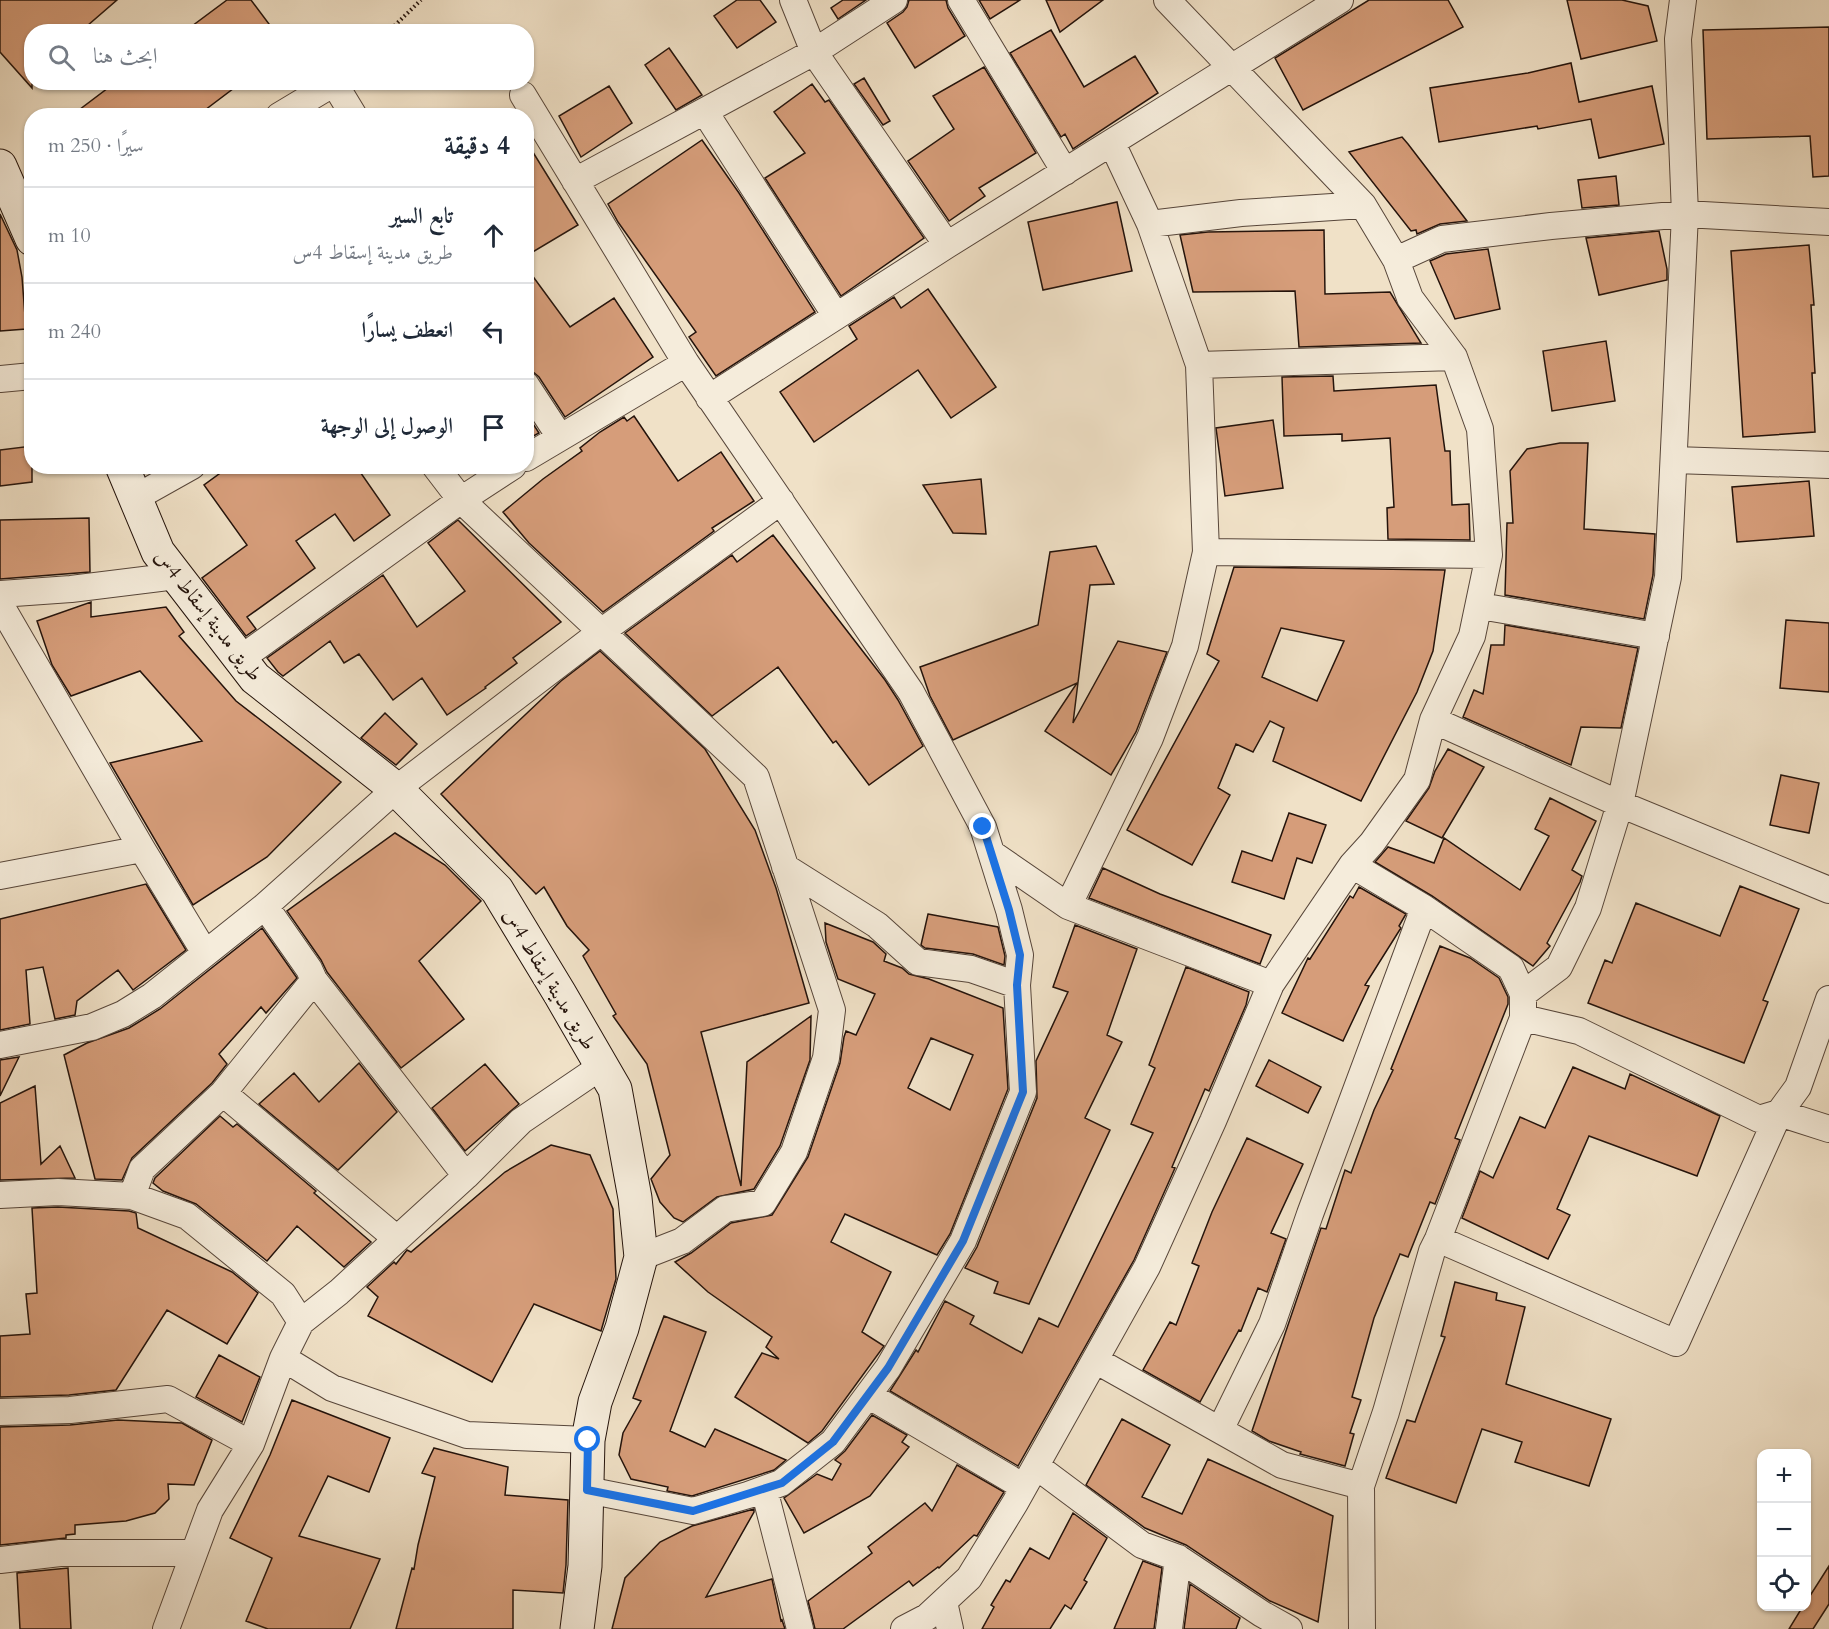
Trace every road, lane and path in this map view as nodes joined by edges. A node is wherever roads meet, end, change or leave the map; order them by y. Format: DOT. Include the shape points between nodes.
graph roads {
  1 [pos="421,0"];
  2 [pos="793,0"];
  3 [pos="894,0"];
  4 [pos="961,0"];
  5 [pos="1167,0"];
  6 [pos="1340,0"];
  7 [pos="1683,0"];
  8 [pos="396,24"];
  9 [pos="814,52"];
  10 [pos="1231,68"];
  11 [pos="322,90"];
  12 [pos="338,90"];
  13 [pos="523,95"];
  14 [pos="292,108"];
  15 [pos="349,108"];
  16 [pos="531,108"];
  17 [pos="705,112"];
  18 [pos="534,113"];
  19 [pos="1112,142"];
  20 [pos="0,166"];
  21 [pos="1065,172"];
  22 [pos="575,181"];
  23 [pos="1363,206"];
  24 [pos="1685,214"];
  25 [pos="24,221"];
  26 [pos="1829,222"];
  27 [pos="1150,224"];
  28 [pos="947,245"];
  29 [pos="1396,260"];
  30 [pos="836,316"];
  31 [pos="1454,357"];
  32 [pos="686,363"];
  33 [pos="1198,365"];
  34 [pos="24,377"];
  35 [pos="0,379"];
  36 [pos="534,397"];
  37 [pos="709,398"];
  38 [pos="560,437"];
  39 [pos="534,453"];
  40 [pos="1674,460"];
  41 [pos="1829,465"];
  42 [pos="125,474"];
  43 [pos="178,474"];
  44 [pos="441,474"];
  45 [pos="501,474"];
  46 [pos="135,498"];
  47 [pos="461,500"];
  48 [pos="781,501"];
  49 [pos="1206,552"];
  50 [pos="1489,555"];
  51 [pos="176,576"];
  52 [pos="0,594"];
  53 [pos="0,604"];
  54 [pos="1480,606"];
  55 [pos="601,632"];
  56 [pos="1656,636"];
  57 [pos="240,659"];
  58 [pos="1433,720"];
  59 [pos="396,789"];
  60 [pos="1620,804"];
  61 [pos="142,849"];
  62 [pos="991,853"];
  63 [pos="1352,865"];
  64 [pos="785,867"];
  65 [pos="0,876"];
  66 [pos="1829,890"];
  67 [pos="266,906"];
  68 [pos="1068,906"];
  69 [pos="1424,908"];
  70 [pos="205,953"];
  71 [pos="314,980"];
  72 [pos="1271,984"];
  73 [pos="1017,985"];
  74 [pos="1829,999"];
  75 [pos="1523,1006"];
  76 [pos="0,1046"];
  77 [pos="602,1066"];
  78 [pos="223,1093"];
  79 [pos="1779,1113"];
  80 [pos="1829,1129"];
  81 [pos="466,1176"];
  82 [pos="0,1195"];
  83 [pos="132,1196"];
  84 [pos="397,1239"];
  85 [pos="1438,1239"];
  86 [pos="641,1257"];
  87 [pos="301,1322"];
  88 [pos="283,1358"];
  89 [pos="1095,1360"];
  90 [pos="868,1395"];
  91 [pos="0,1412"];
  92 [pos="1220,1430"];
  93 [pos="588,1440"];
  94 [pos="251,1444"];
  95 [pos="1030,1477"];
  96 [pos="1361,1486"];
  97 [pos="764,1489"];
  98 [pos="587,1490"];
  99 [pos="194,1553"];
  100 [pos="1178,1558"];
  101 [pos="0,1560"];
  102 [pos="944,1602"];
  103 [pos="166,1629"];
  104 [pos="577,1629"];
  105 [pos="800,1629"];
  106 [pos="904,1629"];
  107 [pos="950,1629"];
  108 [pos="1169,1629"];
  109 [pos="1289,1629"];
  110 [pos="1362,1629"];
  1 -- 8 [label="path"];
  2 -- 9 [label="street"];
  3 -- 9 [label="street"];
  4 -- 21 [label="street"];
  5 -- 10 [label="street"];
  6 -- 10 [label="street"];
  7 -- 24 [label="street" via="1678,39"];
  9 -- 17 [label="street"];
  9 -- 28 [label="street"];
  10 -- 19 [label="street"];
  10 -- 23 [label="street"];
  11 -- 14 [label="street"];
  12 -- 15 [label="street"];
  13 -- 16 [label="street"];
  17 -- 22 [label="street"];
  17 -- 30 [label="street"];
  18 -- 22 [label="street"];
  19 -- 21 [label="street"];
  19 -- 27 [label="street"];
  20 -- 25 [label="street"];
  21 -- 28 [label="street"];
  22 -- 32 [label="street"];
  23 -- 27 [label="street" via="1241,213"];
  23 -- 29 [label="street"];
  24 -- 26 [label="street"];
  24 -- 29 [label="street" via="1442,239"];
  24 -- 40 [label="street"];
  27 -- 33 [label="street"];
  28 -- 30 [label="street"];
  29 -- 31 [label="street" via="1410,298"];
  30 -- 37 [label="street"];
  31 -- 33 [label="street"];
  31 -- 50 [label="street" via="1480,429"];
  32 -- 37 [label="street"];
  32 -- 38 [label="street"];
  33 -- 49 [label="street"];
  34 -- 35 [label="street"];
  36 -- 38 [label="street"];
  37 -- 48 [label="street"];
  38 -- 39 [label="street"];
  40 -- 41 [label="street"];
  40 -- 56 [label="street" via="1668,577"];
  42 -- 46 [label="street, طريق مدينة إسقاط 4س"];
  43 -- 46 [label="street"];
  44 -- 47 [label="street"];
  45 -- 47 [label="street"];
  46 -- 51 [label="street, طريق مدينة إسقاط 4س" via="158,552"];
  47 -- 55 [label="street"];
  47 -- 57 [label="street"];
  48 -- 55 [label="street"];
  48 -- 62 [label="street" via="911,692 983,827"];
  49 -- 50 [label="street"];
  49 -- 68 [label="street" via="1185,646 1150,738"];
  50 -- 54 [label="street"];
  51 -- 52 [label="street"];
  51 -- 57 [label="street, طريق مدينة إسقاط 4س"];
  53 -- 61 [label="street"];
  54 -- 56 [label="street"];
  54 -- 58 [label="street" via="1472,636"];
  55 -- 59 [label="street"];
  55 -- 64 [label="street" via="756,777"];
  56 -- 60 [label="street"];
  57 -- 59 [label="street, طريق مدينة إسقاط 4س" via="255,678"];
  58 -- 60 [label="street"];
  58 -- 63 [label="street" via="1417,780"];
  59 -- 67 [label="street"];
  59 -- 77 [label="street, طريق مدينة إسقاط 4س" via="497,890"];
  60 -- 66 [label="street"];
  60 -- 75 [label="street" via="1588,908 1559,967"];
  61 -- 65 [label="street"];
  61 -- 70 [label="street"];
  62 -- 68 [label="street"];
  62 -- 73 [label="street" via="1020,955"];
  63 -- 69 [label="street"];
  63 -- 72 [label="street"];
  64 -- 73 [label="street" via="877,925 918,962 971,969"];
  64 -- 86 [label="street" via="832,1010 826,1058 794,1152 763,1203 725,1209 682,1241"];
  67 -- 70 [label="street"];
  67 -- 71 [label="street"];
  68 -- 72 [label="street"];
  69 -- 75 [label="street" via="1511,968"];
  69 -- 92 [label="street" via="1272,1324"];
  70 -- 76 [label="street" via="123,1014 92,1028"];
  71 -- 78 [label="street"];
  71 -- 81 [label="street"];
  72 -- 89 [label="street" via="1148,1267"];
  73 -- 90 [label="street" via="1023,1092 963,1241"];
  74 -- 79 [label="street" via="1798,1087"];
  75 -- 79 [label="street" via="1759,1119"];
  75 -- 85 [label="street"];
  77 -- 81 [label="street" via="521,1121"];
  77 -- 86 [label="street, طريق مدينة إسقاط 4س" via="615,1089 635,1198"];
  78 -- 83 [label="street" via="142,1169"];
  78 -- 84 [label="street"];
  79 -- 80 [label="street"];
  79 -- 85 [label="street" via="1676,1343"];
  81 -- 84 [label="street"];
  82 -- 83 [label="street" via="58,1192"];
  83 -- 87 [label="street" via="187,1216 283,1294"];
  84 -- 87 [label="street"];
  85 -- 96 [label="street"];
  86 -- 93 [label="street, طريق مدينة إسقاط 4س" via="622,1328 595,1402"];
  87 -- 88 [label="street"];
  88 -- 93 [label="street" via="332,1388 466,1436"];
  88 -- 94 [label="street"];
  89 -- 92 [label="street"];
  89 -- 95 [label="street"];
  90 -- 95 [label="street"];
  90 -- 97 [label="street" via="833,1442 782,1483"];
  91 -- 94 [label="street" via="168,1400"];
  92 -- 96 [label="street" via="1282,1465"];
  93 -- 98 [label="street, طريق مدينة إسقاط 4س"];
  94 -- 99 [label="street" via="210,1510"];
  95 -- 100 [label="street" via="1142,1545"];
  95 -- 102 [label="street" via="969,1578"];
  96 -- 110 [label="street"];
  97 -- 98 [label="street" via="693,1511"];
  97 -- 105 [label="street"];
  98 -- 104 [label="street, طريق مدينة إسقاط 4س" via="585,1566"];
  99 -- 101 [label="street" via="60,1553"];
  99 -- 103 [label="street"];
  100 -- 108 [label="street"];
  100 -- 109 [label="street"];
  102 -- 106 [label="street"];
  102 -- 107 [label="street"];
}
